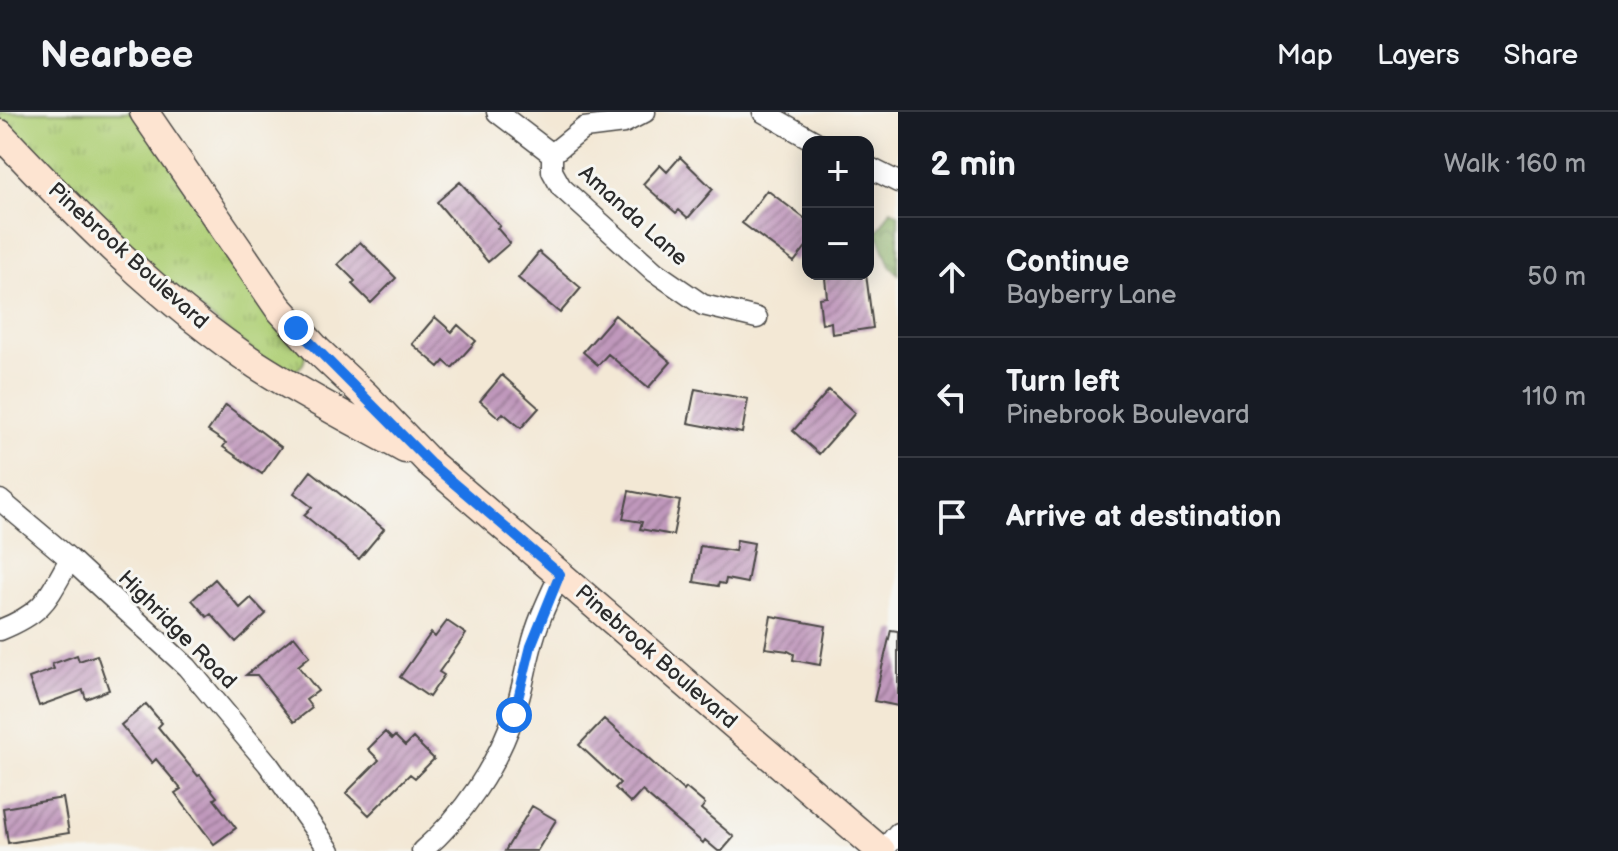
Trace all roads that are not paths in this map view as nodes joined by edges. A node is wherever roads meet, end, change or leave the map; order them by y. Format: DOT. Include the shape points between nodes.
graph roads {
  1 [pos="144,112"];
  2 [pos="497,112"];
  3 [pos="645,112"];
  4 [pos="763,112"];
  5 [pos="0,134"];
  6 [pos="805,136"];
  7 [pos="552,154"];
  8 [pos="874,170"];
  9 [pos="898,182"];
  10 [pos="757,318"];
  11 [pos="317,350"];
  12 [pos="287,384"];
  13 [pos="430,463"];
  14 [pos="0,500"];
  15 [pos="70,559"];
  16 [pos="560,574"];
  17 [pos="0,630"];
  18 [pos="898,833"];
  19 [pos="330,851"];
  20 [pos="422,851"];
  21 [pos="882,851"];
  1 -- 11 [label="street, Pinebrook Boulevard" via="256,277"];
  2 -- 7 [label="street"];
  3 -- 7 [label="street, Amanda Lane" via="624,123 584,128"];
  4 -- 6 [label="street"];
  5 -- 12 [label="street, Pinebrook Boulevard" via="136,268 234,349"];
  7 -- 10 [label="street, Amanda Lane" via="552,171 561,187 655,272 703,305"];
  8 -- 9 [label="street"];
  11 -- 12 [label="street" via="311,373"];
  11 -- 13 [label="street, Pinebrook Boulevard"];
  12 -- 13 [label="street, Pinebrook Boulevard"];
  13 -- 16 [label="street, Pinebrook Boulevard"];
  14 -- 15 [label="street, Highridge Road"];
  15 -- 17 [label="street" via="46,601 28,619"];
  15 -- 19 [label="street, Highridge Road" via="187,667 268,764"];
  16 -- 20 [label="street" via="538,626 504,739 462,808"];
  16 -- 21 [label="street, Pinebrook Boulevard"];
  18 -- 21 [label="street"];
}
